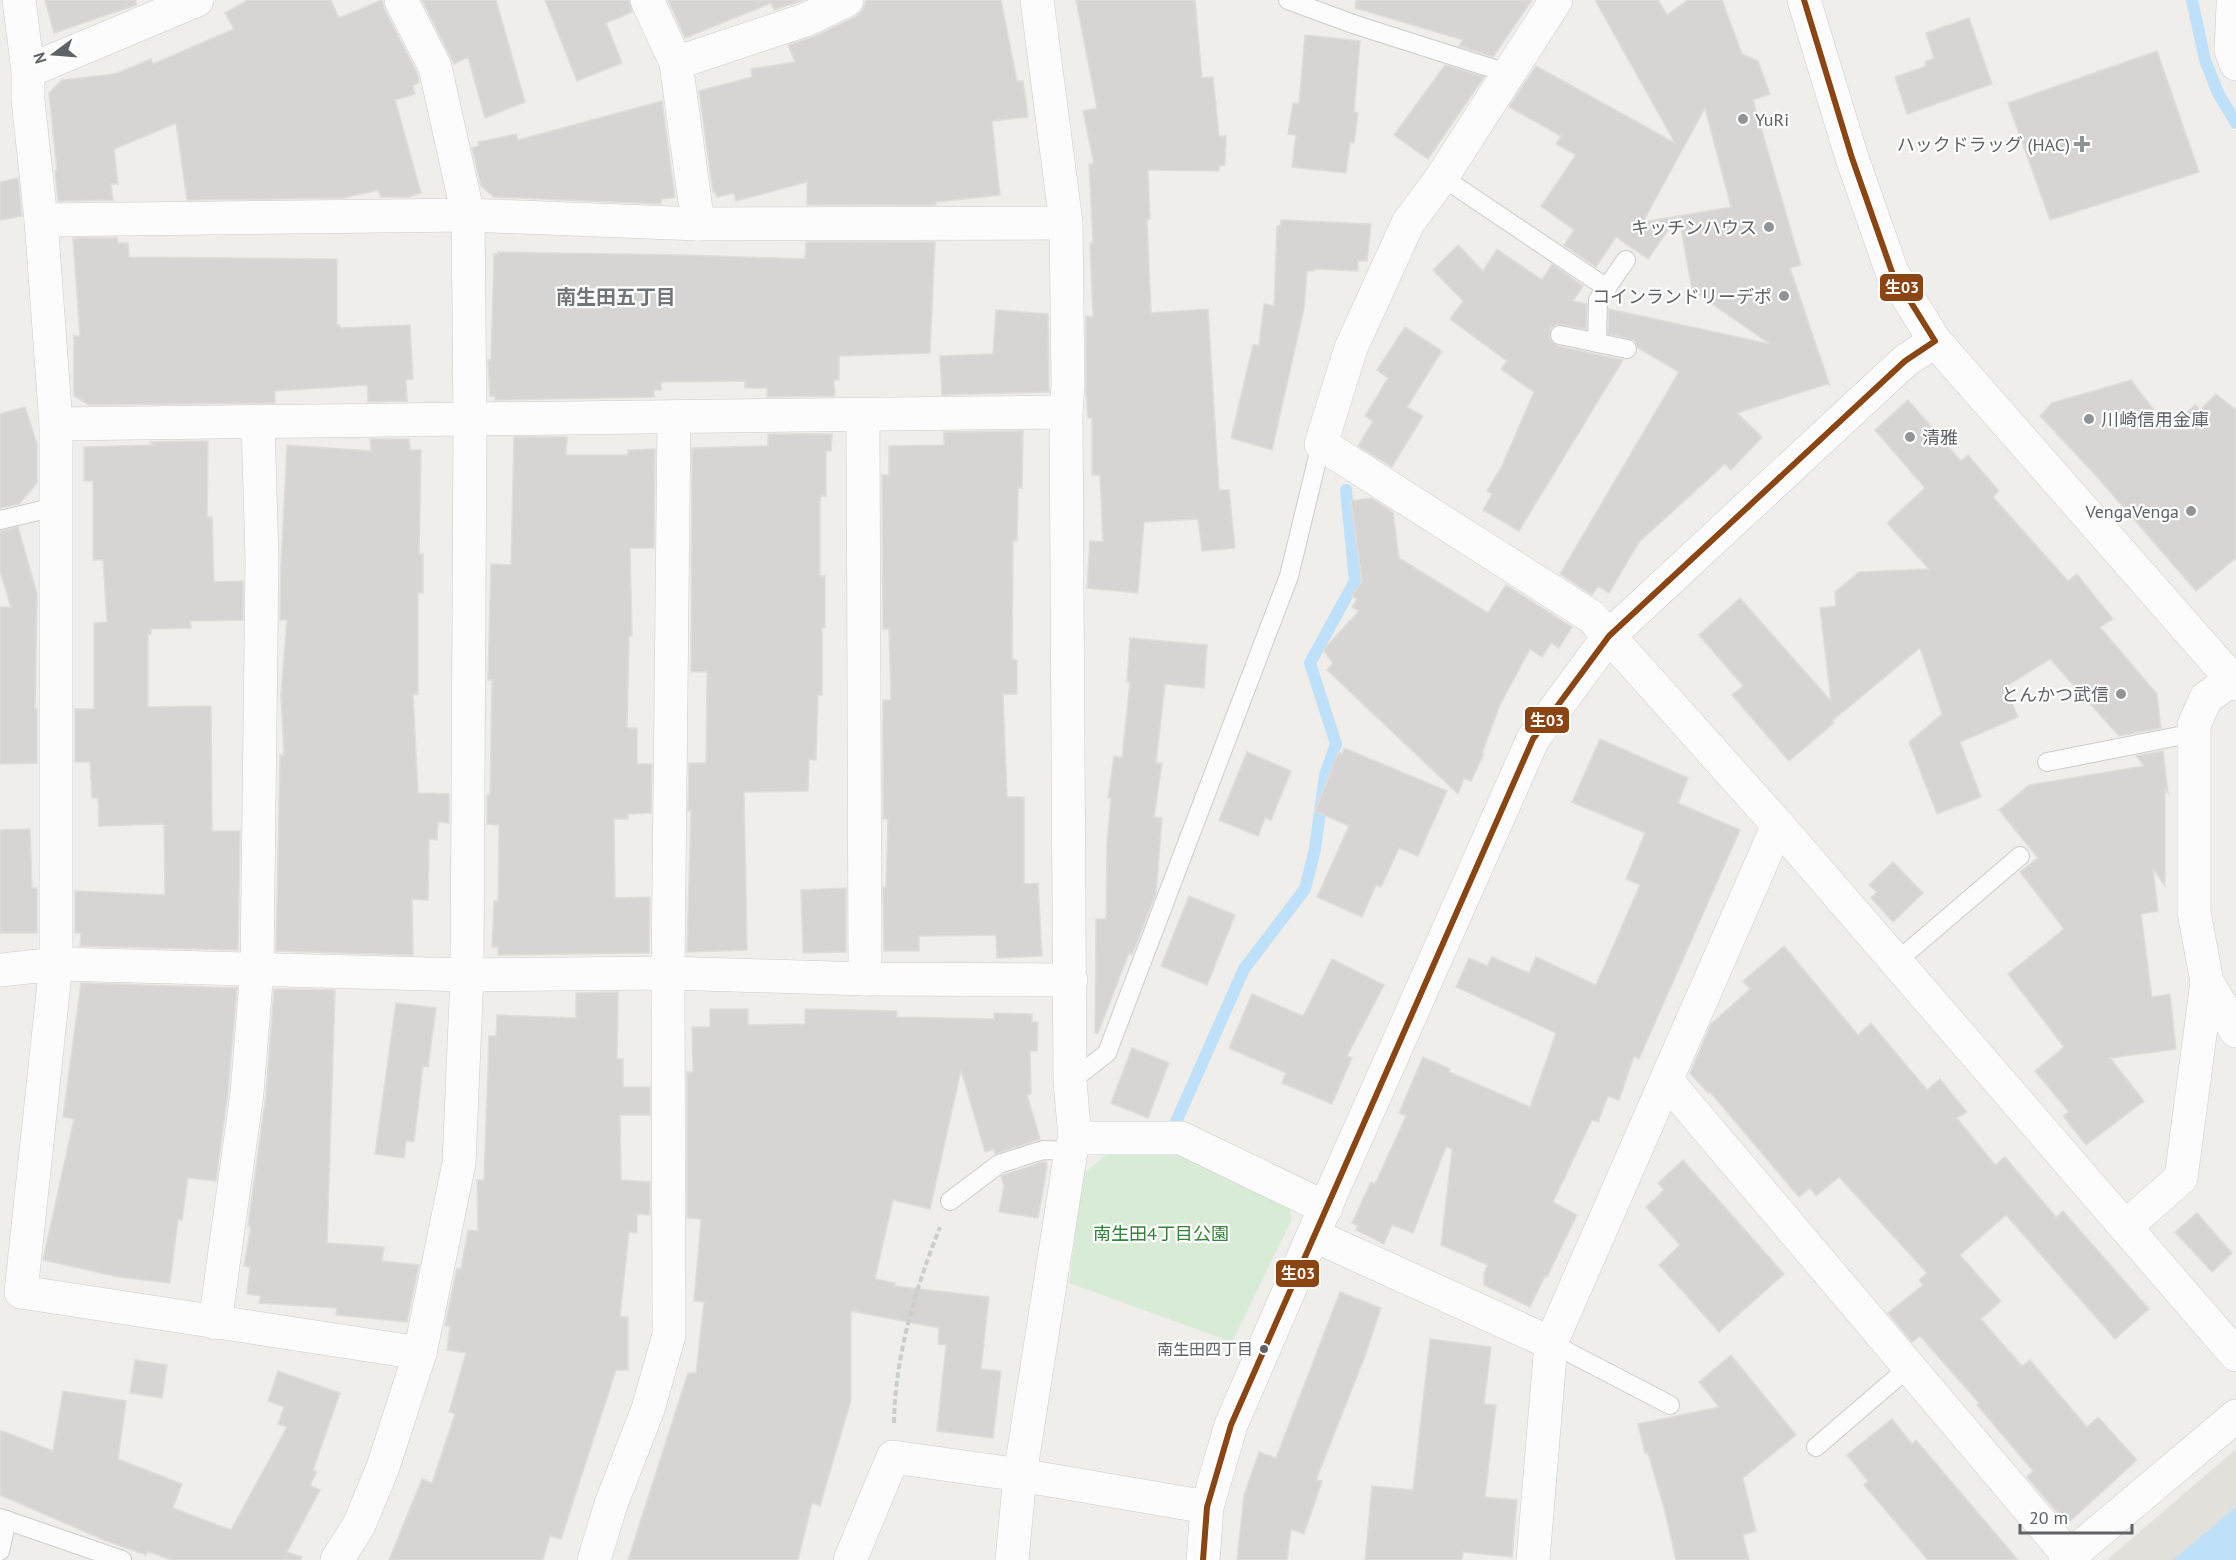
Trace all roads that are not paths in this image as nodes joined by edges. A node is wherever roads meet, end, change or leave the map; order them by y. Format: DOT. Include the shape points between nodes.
graph roads {
  1 [pos="19,0"];
  2 [pos="197,0"];
  3 [pos="401,0"];
  4 [pos="647,0"];
  5 [pos="847,0"];
  6 [pos="1036,0"];
  7 [pos="1288,0"];
  8 [pos="1557,0"];
  9 [pos="1804,0"];
  10 [pos="2236,0"];
  11 [pos="676,63"];
  12 [pos="2236,64"];
  13 [pos="1510,74"];
  14 [pos="18,90"];
  15 [pos="1442,177"];
  16 [pos="468,215"];
  17 [pos="41,220"];
  18 [pos="699,224"];
  19 [pos="1066,224"];
  20 [pos="1626,260"];
  21 [pos="1607,288"];
  22 [pos="1560,335"];
  23 [pos="1935,341"];
  24 [pos="1596,343"];
  25 [pos="1627,349"];
  26 [pos="1066,412"];
  27 [pos="863,415"];
  28 [pos="674,417"];
  29 [pos="470,419"];
  30 [pos="258,422"];
  31 [pos="56,424"];
  32 [pos="1321,444"];
  33 [pos="55,507"];
  34 [pos="0,520"];
  35 [pos="1609,636"];
  36 [pos="2234,682"];
  37 [pos="2194,733"];
  38 [pos="2047,762"];
  39 [pos="1778,825"];
  40 [pos="2019,856"];
  41 [pos="1896,962"];
  42 [pos="56,964"];
  43 [pos="257,969"];
  44 [pos="0,970"];
  45 [pos="668,973"];
  46 [pos="467,975"];
  47 [pos="865,979"];
  48 [pos="1071,980"];
  49 [pos="2207,982"];
  50 [pos="2236,1031"];
  51 [pos="1667,1081"];
  52 [pos="1070,1082"];
  53 [pos="1073,1144"];
  54 [pos="950,1201"];
  55 [pos="1319,1221"];
  56 [pos="2125,1227"];
  57 [pos="215,1323"];
  58 [pos="1551,1343"];
  59 [pos="420,1353"];
  60 [pos="2236,1355"];
  61 [pos="1908,1368"];
  62 [pos="1670,1405"];
  63 [pos="2236,1416"];
  64 [pos="1816,1447"];
  65 [pos="1020,1475"];
  66 [pos="1207,1507"];
  67 [pos="4,1519"];
  68 [pos="0,1551"];
  69 [pos="2067,1558"];
  70 [pos="122,1560"];
  71 [pos="337,1560"];
  72 [pos="594,1560"];
  73 [pos="850,1560"];
  74 [pos="1012,1560"];
  75 [pos="1203,1560"];
  76 [pos="1533,1560"];
  1 -- 14 [label="street"];
  2 -- 14 [label="street"];
  3 -- 16 [label="street" via="435,67"];
  4 -- 11 [label="street"];
  5 -- 11 [label="street" via="805,20"];
  6 -- 19 [label="street"];
  7 -- 13 [label="lane" via="1356,26"];
  8 -- 13 [label="street"];
  9 -- 23 [label="street" via="1892,272"];
  10 -- 12 [label="street" via="2231,50"];
  11 -- 18 [label="street"];
  13 -- 15 [label="street"];
  14 -- 17 [label="street"];
  15 -- 21 [label="lane"];
  15 -- 32 [label="street" via="1408,224 1351,348"];
  16 -- 17 [label="street"];
  16 -- 18 [label="street"];
  16 -- 29 [label="street"];
  17 -- 31 [label="street"];
  18 -- 19 [label="street"];
  19 -- 26 [label="street"];
  20 -- 21 [label="lane"];
  21 -- 24 [label="lane" via="1599,300"];
  22 -- 24 [label="lane"];
  23 -- 35 [label="street" via="1905,361"];
  23 -- 36 [label="street"];
  24 -- 25 [label="lane"];
  26 -- 27 [label="street"];
  26 -- 48 [label="street"];
  27 -- 28 [label="street"];
  27 -- 47 [label="street"];
  28 -- 29 [label="street"];
  28 -- 45 [label="street"];
  29 -- 30 [label="street"];
  29 -- 46 [label="street"];
  30 -- 31 [label="street"];
  30 -- 43 [label="street" via="262,559"];
  31 -- 33 [label="street"];
  32 -- 35 [label="street" via="1592,617"];
  32 -- 52 [label="lane" via="1289,576 1107,1053"];
  33 -- 34 [label="lane"];
  33 -- 42 [label="street"];
  35 -- 39 [label="street"];
  35 -- 55 [label="street" via="1533,739"];
  36 -- 37 [label="street" via="2206,698"];
  37 -- 38 [label="lane"];
  37 -- 49 [label="street" via="2194,912"];
  39 -- 41 [label="street"];
  39 -- 51 [label="street"];
  40 -- 41 [label="lane"];
  41 -- 56 [label="street"];
  42 -- 43 [label="street"];
  42 -- 44 [label="street"];
  42 -- 57 [label="street" via="21,1292"];
  43 -- 46 [label="street"];
  43 -- 57 [label="street" via="247,1093"];
  45 -- 46 [label="street"];
  45 -- 47 [label="street"];
  45 -- 72 [label="street" via="669,1335 648,1409"];
  46 -- 59 [label="street" via="459,1162"];
  47 -- 48 [label="street"];
  48 -- 52 [label="street"];
  49 -- 50 [label="street"];
  49 -- 56 [label="street" via="2181,1178"];
  51 -- 58 [label="street"];
  51 -- 61 [label="street"];
  52 -- 53 [label="street"];
  53 -- 54 [label="lane" via="999,1164"];
  53 -- 55 [label="street" via="1106,1136 1181,1138"];
  53 -- 65 [label="street"];
  55 -- 58 [label="street"];
  55 -- 66 [label="street" via="1232,1425"];
  56 -- 60 [label="street"];
  57 -- 59 [label="street"];
  58 -- 62 [label="lane"];
  58 -- 76 [label="street"];
  59 -- 71 [label="street" via="383,1467 359,1525"];
  61 -- 64 [label="lane"];
  61 -- 69 [label="street"];
  63 -- 69 [label="street"];
  65 -- 66 [label="street"];
  65 -- 73 [label="street" via="893,1457"];
  65 -- 74 [label="street"];
  66 -- 75 [label="street"];
  67 -- 68 [label="lane"];
  67 -- 70 [label="lane"];
}
